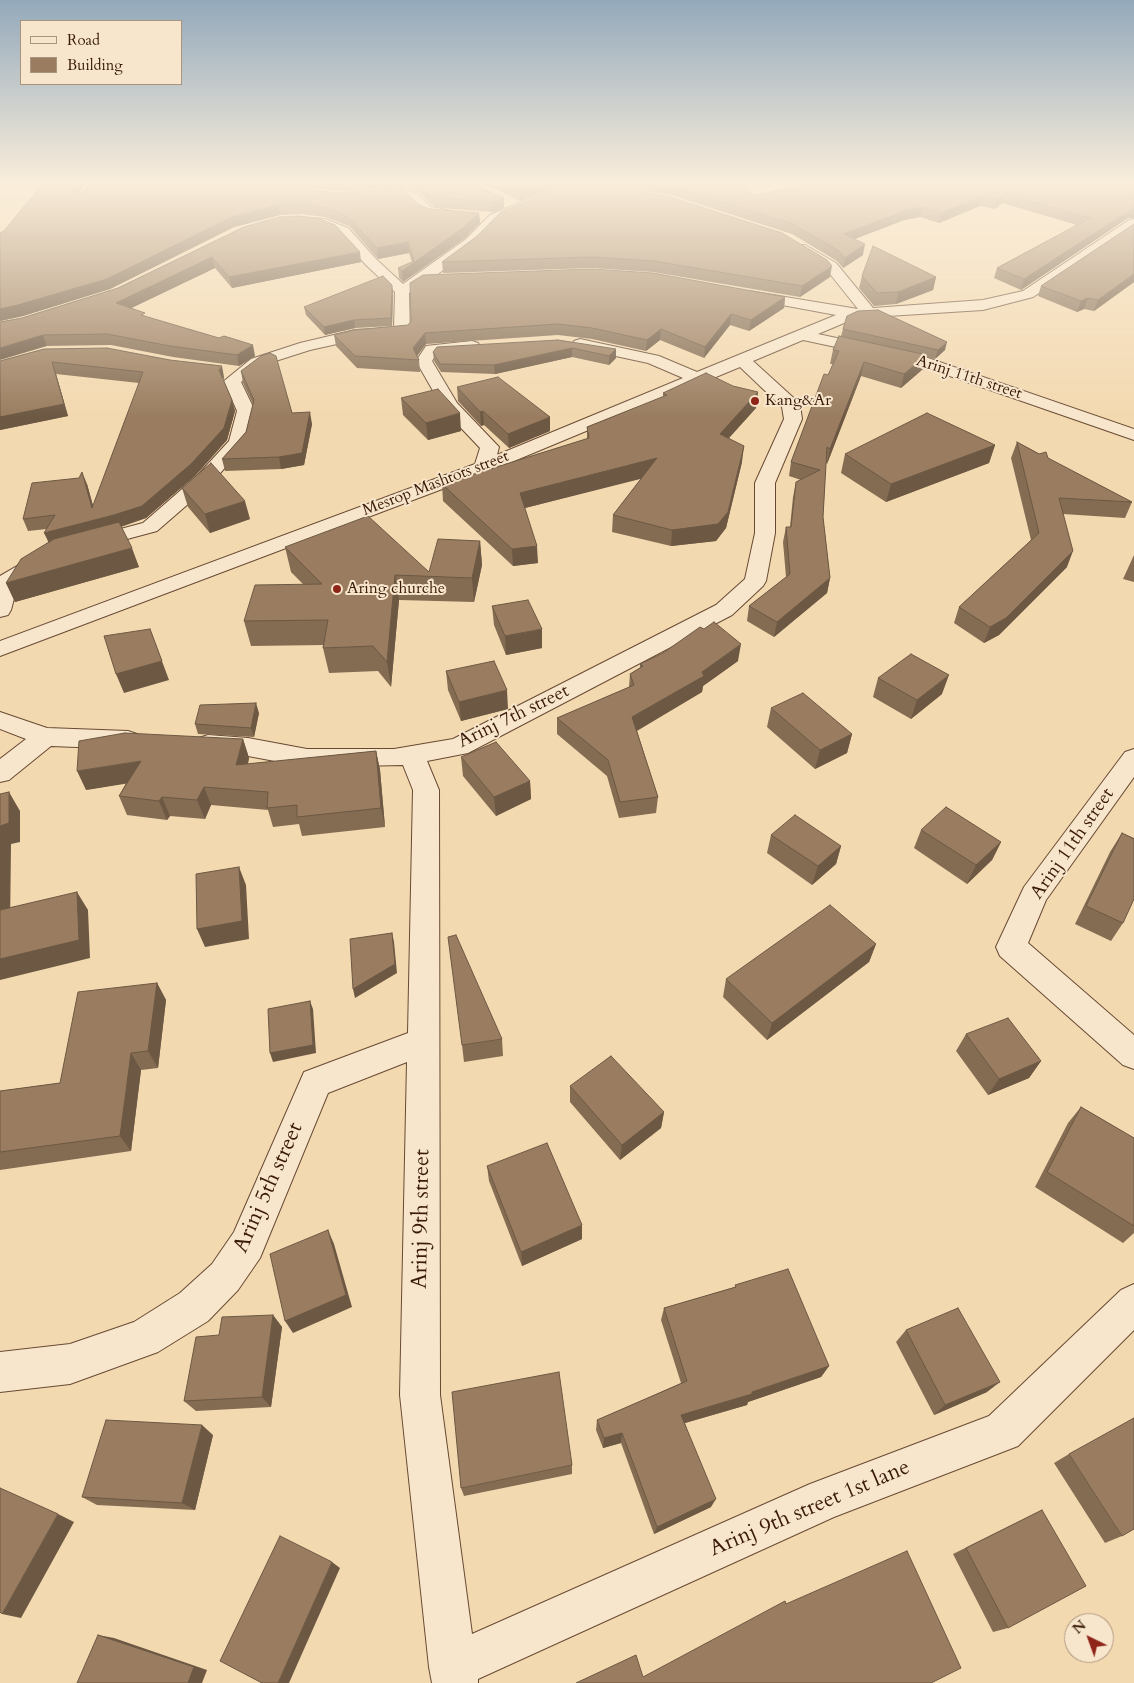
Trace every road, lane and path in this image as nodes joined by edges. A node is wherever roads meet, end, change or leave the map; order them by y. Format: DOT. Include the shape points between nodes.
graph roads {
  1 [pos="370,261"];
  2 [pos="447,261"];
  3 [pos="822,261"];
  4 [pos="1079,261"];
  5 [pos="451,279"];
  6 [pos="422,280"];
  7 [pos="402,291"];
  8 [pos="738,293"];
  9 [pos="861,313"];
  10 [pos="800,335"];
  11 [pos="567,343"];
  12 [pos="486,345"];
  13 [pos="742,360"];
  14 [pos="217,370"];
  15 [pos="243,373"];
  16 [pos="698,379"];
  17 [pos="1132,433"];
  18 [pos="483,468"];
  19 [pos="73,548"];
  20 [pos="54,552"];
  21 [pos="1,601"];
  22 [pos="0,649"];
  23 [pos="0,720"];
  24 [pos="45,737"];
  25 [pos="151,741"];
  26 [pos="190,743"];
  27 [pos="411,755"];
  28 [pos="1134,758"];
  29 [pos="0,773"];
  30 [pos="424,1042"];
  31 [pos="1134,1055"];
  32 [pos="1134,1304"];
  33 [pos="0,1372"];
  34 [pos="454,1675"];
  1 -- 7 [label="street"];
  2 -- 6 [label="street"];
  3 -- 9 [label="street" via="831,266"];
  4 -- 9 [label="street" via="1028,294 984,305"];
  5 -- 6 [label="street"];
  6 -- 7 [label="street"];
  7 -- 15 [label="street" via="402,332 354,336 306,346 258,362"];
  8 -- 9 [label="street"];
  9 -- 10 [label="street, Mesrop Mashtots street"];
  10 -- 13 [label="street, Mesrop Mashtots street"];
  10 -- 17 [label="street, Arinj 11th street" via="919,360"];
  11 -- 16 [label="street" via="653,359"];
  12 -- 18 [label="street" via="432,349 424,361 450,406 490,447"];
  13 -- 16 [label="street, Mesrop Mashtots street"];
  13 -- 27 [label="street, Arinj 7th street" via="791,405 793,419 765,484 764,533 755,581 724,610 459,747"];
  14 -- 15 [label="street"];
  15 -- 19 [label="street" via="232,381 246,411 238,442 203,481 150,528"];
  16 -- 18 [label="street, Mesrop Mashtots street"];
  18 -- 22 [label="street, Mesrop Mashtots street"];
  20 -- 21 [label="street" via="8,580"];
  23 -- 24 [label="street"];
  24 -- 25 [label="street"];
  24 -- 29 [label="street"];
  26 -- 27 [label="street, Arinj 7th street" via="248,747 307,758 394,758"];
  27 -- 30 [label="street, Arinj 9th street" via="426,790"];
  28 -- 31 [label="street, Arinj 11th street" via="1034,895 1011,947"];
  30 -- 33 [label="street, Arinj 5th street" via="316,1083 247,1245 225,1278 194,1306 144,1338 70,1364"];
  30 -- 34 [label="street, Arinj 9th street" via="420,1396"];
  32 -- 34 [label="street, Arinj 9th street 1st lane" via="1003,1431 826,1499"];
}
